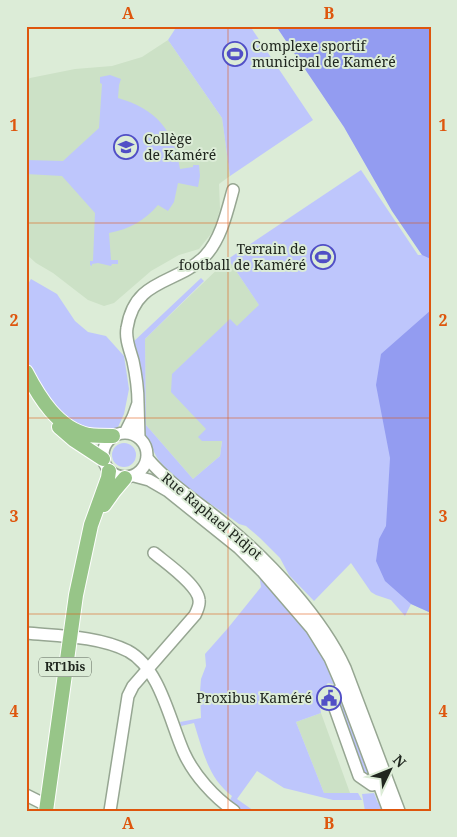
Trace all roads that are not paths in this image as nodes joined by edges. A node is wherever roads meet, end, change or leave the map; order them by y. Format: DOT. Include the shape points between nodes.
graph roads {
  1 [pos="233,190"];
  2 [pos="26,372"];
  3 [pos="26,383"];
  4 [pos="138,403"];
  5 [pos="119,435"];
  6 [pos="139,438"];
  7 [pos="147,458"];
  8 [pos="106,465"];
  9 [pos="129,477"];
  10 [pos="91,525"];
  11 [pos="154,553"];
  12 [pos="26,632"];
  13 [pos="69,638"];
  14 [pos="148,670"];
  15 [pos="347,687"];
  16 [pos="26,795"];
  17 [pos="46,808"];
  18 [pos="232,810"];
  19 [pos="110,811"];
  20 [pos="389,811"];
  21 [pos="399,811"];
  1 -- 4 [label="street" via="224,222 205,255 193,266 146,292 131,310 126,336"];
  2 -- 5 [label="main road" via="40,399 68,426 88,435"];
  3 -- 8 [label="main road" via="36,401 62,430"];
  4 -- 5 [label="street" via="133,417"];
  4 -- 6 [label="street"];
  5 -- 6 [label="street"];
  5 -- 8 [label="street" via="104,446"];
  6 -- 7 [label="street" via="146,447"];
  7 -- 9 [label="street" via="143,469"];
  7 -- 15 [label="street, Rue Raphael Pidjot" via="168,480 265,560 336,650"];
  8 -- 9 [label="street" via="119,477"];
  8 -- 10 [label="main road, RT1bis" via="108,478"];
  9 -- 10 [label="main road, RT1bis" via="114,491"];
  9 -- 15 [label="street, Rue Raphael Pidjot" via="149,480 168,491 239,548 312,629"];
  10 -- 13 [label="main road, RT1bis"];
  11 -- 14 [label="street" via="191,585 200,602 195,615"];
  12 -- 13 [label="street"];
  13 -- 14 [label="street" via="111,644 129,652"];
  13 -- 17 [label="main road, RT1bis"];
  14 -- 18 [label="street" via="165,698 185,754 202,781"];
  14 -- 19 [label="street" via="128,696"];
  15 -- 20 [label="street" via="339,688 333,703 359,776 372,785 378,783"];
  15 -- 21 [label="street, Rue Raphael Pidjot"];
  16 -- 17 [label="street"];
}
